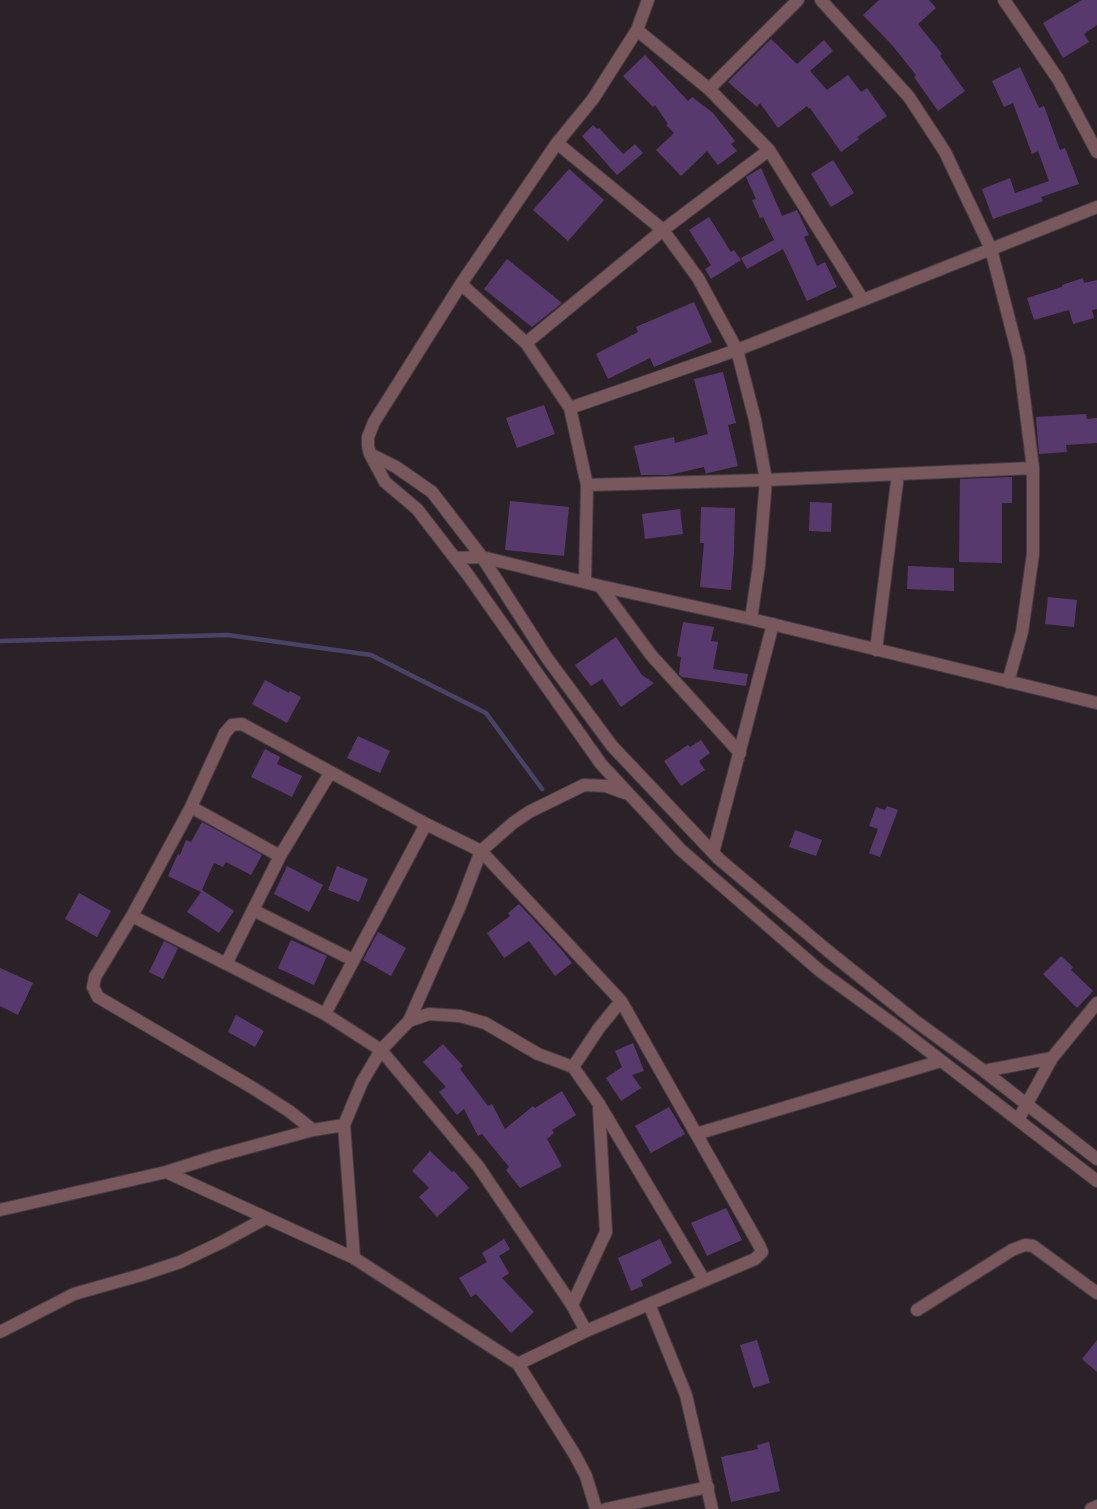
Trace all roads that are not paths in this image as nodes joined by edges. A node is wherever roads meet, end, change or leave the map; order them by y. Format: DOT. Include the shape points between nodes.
graph roads {
  1 [pos="648,0"];
  2 [pos="798,0"];
  3 [pos="821,0"];
  4 [pos="1004,0"];
  5 [pos="637,30"];
  6 [pos="708,89"];
  7 [pos="557,144"];
  8 [pos="769,150"];
  9 [pos="1097,152"];
  10 [pos="1097,207"];
  11 [pos="663,230"];
  12 [pos="991,249"];
  13 [pos="461,284"];
  14 [pos="863,300"];
  15 [pos="526,343"];
  16 [pos="737,350"];
  17 [pos="570,408"];
  18 [pos="370,454"];
  19 [pos="1034,468"];
  20 [pos="898,474"];
  21 [pos="766,480"];
  22 [pos="587,485"];
  23 [pos="482,557"];
  24 [pos="455,558"];
  25 [pos="585,582"];
  26 [pos="600,586"];
  27 [pos="751,619"];
  28 [pos="773,624"];
  29 [pos="876,650"];
  30 [pos="1008,682"];
  31 [pos="1097,703"];
  32 [pos="740,753"];
  33 [pos="330,773"];
  34 [pos="627,793"];
  35 [pos="668,806"];
  36 [pos="192,807"];
  37 [pos="654,820"];
  38 [pos="426,824"];
  39 [pos="481,851"];
  40 [pos="713,853"];
  41 [pos="280,856"];
  42 [pos="739,876"];
  43 [pos="729,892"];
  44 [pos="253,910"];
  45 [pos="132,916"];
  46 [pos="828,951"];
  47 [pos="353,960"];
  48 [pos="226,964"];
  49 [pos="816,967"];
  50 [pos="621,1001"];
  51 [pos="1097,1004"];
  52 [pos="325,1014"];
  53 [pos="914,1020"];
  54 [pos="409,1021"];
  55 [pos="904,1032"];
  56 [pos="381,1050"];
  57 [pos="1052,1058"];
  58 [pos="941,1061"];
  59 [pos="573,1067"];
  60 [pos="984,1071"];
  61 [pos="599,1104"];
  62 [pos="1027,1104"];
  63 [pos="1018,1120"];
  64 [pos="344,1125"];
  65 [pos="313,1130"];
  66 [pos="696,1134"];
  67 [pos="1097,1159"];
  68 [pos="166,1172"];
  69 [pos="1097,1182"];
  70 [pos="0,1210"];
  71 [pos="266,1218"];
  72 [pos="354,1258"];
  73 [pos="704,1280"];
  74 [pos="1097,1293"];
  75 [pos="649,1304"];
  76 [pos="572,1306"];
  77 [pos="917,1310"];
  78 [pos="586,1331"];
  79 [pos="0,1332"];
  80 [pos="518,1364"];
  81 [pos="708,1487"];
  82 [pos="1097,1506"];
  83 [pos="596,1509"];
  84 [pos="606,1509"];
  85 [pos="712,1509"];
  86 [pos="1091,1509"];
  1 -- 5 [label="street"];
  2 -- 6 [label="street"];
  3 -- 12 [label="street" via="909,98 945,152"];
  4 -- 9 [label="street" via="1058,79"];
  5 -- 6 [label="street"];
  5 -- 7 [label="street" via="593,99"];
  6 -- 8 [label="street"];
  7 -- 11 [label="street"];
  7 -- 13 [label="street"];
  8 -- 11 [label="street"];
  8 -- 14 [label="street"];
  10 -- 12 [label="street"];
  11 -- 15 [label="street"];
  11 -- 16 [label="street" via="698,278"];
  12 -- 14 [label="street"];
  12 -- 19 [label="street" via="1019,358"];
  13 -- 15 [label="street"];
  13 -- 18 [label="street" via="374,422 368,437"];
  14 -- 16 [label="street"];
  15 -- 17 [label="street"];
  16 -- 17 [label="street"];
  16 -- 21 [label="street"];
  17 -- 22 [label="street"];
  18 -- 23 [label="street" via="396,467 432,492"];
  18 -- 24 [label="street" via="385,482 417,508"];
  19 -- 20 [label="street"];
  19 -- 30 [label="street" via="1033,554 1022,632"];
  20 -- 21 [label="street"];
  20 -- 29 [label="street"];
  21 -- 22 [label="street"];
  21 -- 27 [label="street"];
  22 -- 25 [label="street"];
  23 -- 24 [label="street"];
  23 -- 25 [label="street"];
  23 -- 35 [label="street" via="547,658 612,746"];
  24 -- 34 [label="street" via="602,764"];
  25 -- 26 [label="street"];
  26 -- 27 [label="street"];
  26 -- 32 [label="street" via="651,654"];
  27 -- 28 [label="street"];
  28 -- 29 [label="street"];
  28 -- 32 [label="street"];
  29 -- 30 [label="street"];
  30 -- 31 [label="street"];
  32 -- 40 [label="street"];
  33 -- 36 [label="street" via="242,724 232,725 225,733"];
  33 -- 38 [label="street"];
  33 -- 41 [label="street"];
  34 -- 37 [label="street"];
  34 -- 39 [label="street" via="606,786 584,785 529,812"];
  35 -- 37 [label="street"];
  35 -- 40 [label="street"];
  36 -- 41 [label="street"];
  36 -- 45 [label="street"];
  37 -- 43 [label="street"];
  38 -- 39 [label="street"];
  38 -- 47 [label="street"];
  39 -- 50 [label="street"];
  39 -- 54 [label="street"];
  40 -- 42 [label="street"];
  41 -- 44 [label="street"];
  42 -- 43 [label="street"];
  42 -- 46 [label="street"];
  43 -- 49 [label="street"];
  44 -- 47 [label="street"];
  44 -- 48 [label="street"];
  45 -- 48 [label="street"];
  45 -- 65 [label="street" via="95,977 93,987 98,997 253,1088"];
  46 -- 49 [label="street"];
  46 -- 53 [label="street"];
  47 -- 52 [label="street"];
  48 -- 52 [label="street"];
  49 -- 55 [label="street"];
  50 -- 59 [label="street"];
  50 -- 66 [label="street"];
  51 -- 57 [label="street"];
  52 -- 56 [label="street"];
  53 -- 55 [label="street"];
  53 -- 60 [label="street"];
  54 -- 56 [label="street"];
  54 -- 59 [label="street" via="429,1014 460,1016 485,1024 538,1054"];
  55 -- 58 [label="street"];
  56 -- 64 [label="street" via="362,1082"];
  56 -- 76 [label="street" via="478,1166"];
  57 -- 60 [label="street"];
  57 -- 62 [label="street"];
  58 -- 63 [label="street"];
  58 -- 66 [label="street"];
  59 -- 61 [label="street"];
  60 -- 62 [label="street"];
  61 -- 73 [label="street"];
  61 -- 76 [label="street" via="606,1232"];
  62 -- 63 [label="street"];
  62 -- 67 [label="street"];
  63 -- 69 [label="street"];
  64 -- 65 [label="street"];
  64 -- 72 [label="street"];
  65 -- 68 [label="street"];
  66 -- 73 [label="street" via="762,1252 754,1259"];
  68 -- 70 [label="street"];
  68 -- 71 [label="street"];
  71 -- 72 [label="street"];
  71 -- 79 [label="street" via="180,1262 74,1294"];
  72 -- 80 [label="street"];
  73 -- 75 [label="street"];
  74 -- 77 [label="street" via="1033,1246 1025,1245"];
  75 -- 78 [label="street"];
  75 -- 81 [label="street" via="686,1395"];
  76 -- 78 [label="street"];
  78 -- 80 [label="street"];
  80 -- 83 [label="street" via="575,1455 586,1476"];
  81 -- 84 [label="street"];
  81 -- 85 [label="street"];
  82 -- 86 [label="street"];
}
